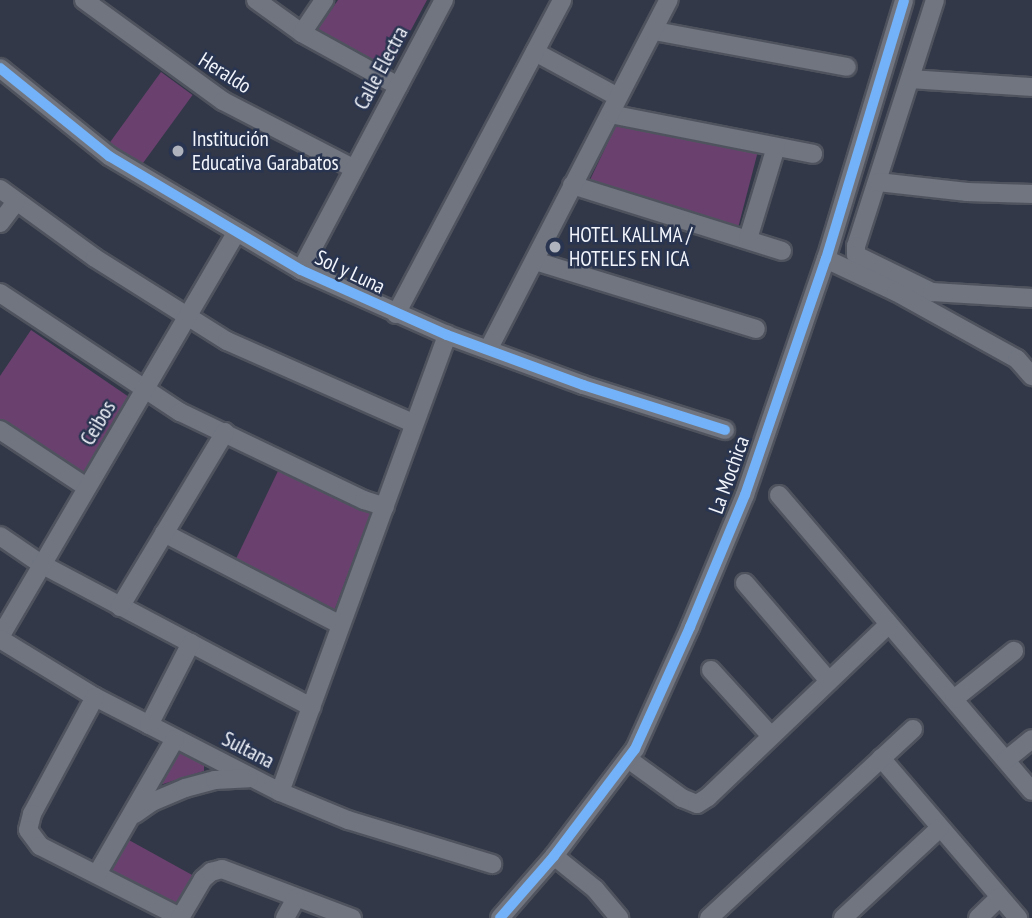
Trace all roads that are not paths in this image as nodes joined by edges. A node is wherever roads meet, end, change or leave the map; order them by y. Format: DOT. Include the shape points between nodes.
graph roads {
  1 [pos="84,0"];
  2 [pos="256,0"];
  3 [pos="324,0"];
  4 [pos="444,0"];
  5 [pos="562,0"];
  6 [pos="670,0"];
  7 [pos="904,0"];
  8 [pos="935,0"];
  9 [pos="655,31"];
  10 [pos="302,33"];
  11 [pos="535,52"];
  12 [pos="847,67"];
  13 [pos="0,68"];
  14 [pos="911,79"];
  15 [pos="398,86"];
  16 [pos="1032,87"];
  17 [pos="614,106"];
  18 [pos="776,147"];
  19 [pos="813,154"];
  20 [pos="353,168"];
  21 [pos="878,182"];
  22 [pos="572,185"];
  23 [pos="0,189"];
  24 [pos="1032,194"];
  25 [pos="16,202"];
  26 [pos="0,223"];
  27 [pos="236,233"];
  28 [pos="748,239"];
  29 [pos="782,251"];
  30 [pos="826,259"];
  31 [pos="535,261"];
  32 [pos="301,270"];
  33 [pos="0,293"];
  34 [pos="1032,299"];
  35 [pos="928,300"];
  36 [pos="396,314"];
  37 [pos="186,317"];
  38 [pos="756,329"];
  39 [pos="447,335"];
  40 [pos="489,348"];
  41 [pos="1032,376"];
  42 [pos="144,390"];
  43 [pos="413,423"];
  44 [pos="0,430"];
  45 [pos="725,430"];
  46 [pos="225,432"];
  47 [pos="86,487"];
  48 [pos="779,495"];
  49 [pos="384,507"];
  50 [pos="164,533"];
  51 [pos="0,536"];
  52 [pos="41,564"];
  53 [pos="745,583"];
  54 [pos="121,607"];
  55 [pos="889,624"];
  56 [pos="341,625"];
  57 [pos="0,638"];
  58 [pos="191,643"];
  59 [pos="1014,651"];
  60 [pos="712,670"];
  61 [pos="829,681"];
  62 [pos="95,696"];
  63 [pos="954,699"];
  64 [pos="311,707"];
  65 [pos="149,725"];
  66 [pos="913,729"];
  67 [pos="771,736"];
  68 [pos="175,739"];
  69 [pos="1032,739"];
  70 [pos="881,758"];
  71 [pos="628,759"];
  72 [pos="1006,760"];
  73 [pos="253,778"];
  74 [pos="1032,791"];
  75 [pos="280,792"];
  76 [pos="129,818"];
  77 [pos="940,828"];
  78 [pos="554,856"];
  79 [pos="492,864"];
  80 [pos="97,874"];
  81 [pos="1000,897"];
  82 [pos="296,898"];
  83 [pos="180,917"];
  84 [pos="285,918"];
  85 [pos="352,918"];
  86 [pos="500,918"];
  87 [pos="620,918"];
  88 [pos="709,918"];
  89 [pos="843,918"];
  90 [pos="978,918"];
  91 [pos="1018,918"];
  1 -- 20 [label="street, Heraldo" via="223,101"];
  2 -- 10 [label="street"];
  3 -- 10 [label="street"];
  4 -- 15 [label="street, Calle Electra"];
  5 -- 11 [label="street"];
  6 -- 9 [label="street"];
  7 -- 30 [label="street, La Mochica"];
  8 -- 14 [label="street"];
  9 -- 12 [label="street"];
  9 -- 17 [label="street"];
  10 -- 15 [label="street"];
  11 -- 17 [label="street"];
  11 -- 36 [label="street"];
  13 -- 27 [label="street, Sol y Luna" via="109,156"];
  14 -- 16 [label="street"];
  14 -- 21 [label="street"];
  15 -- 20 [label="street, Calle Electra"];
  17 -- 18 [label="street"];
  17 -- 22 [label="street"];
  18 -- 19 [label="street"];
  18 -- 28 [label="street"];
  20 -- 32 [label="street, Calle Electra"];
  21 -- 24 [label="street"];
  21 -- 35 [label="street" via="856,255"];
  22 -- 28 [label="street"];
  22 -- 31 [label="street"];
  23 -- 25 [label="street"];
  25 -- 26 [label="street"];
  25 -- 37 [label="street"];
  27 -- 32 [label="street, Sol y Luna"];
  27 -- 37 [label="street, Ceibos"];
  28 -- 29 [label="street"];
  30 -- 35 [label="street"];
  30 -- 71 [label="street, La Mochica" via="745,495"];
  31 -- 38 [label="street"];
  31 -- 40 [label="street"];
  32 -- 36 [label="street, Sol y Luna"];
  33 -- 42 [label="street"];
  34 -- 35 [label="street"];
  35 -- 41 [label="street" via="1017,359"];
  36 -- 39 [label="street, Sol y Luna"];
  37 -- 42 [label="street, Ceibos"];
  37 -- 43 [label="street" via="228,341"];
  39 -- 40 [label="street, Sol y Luna"];
  39 -- 43 [label="street"];
  40 -- 45 [label="street, Sol y Luna" via="583,385"];
  42 -- 46 [label="street"];
  42 -- 47 [label="street, Ceibos"];
  43 -- 49 [label="street"];
  44 -- 47 [label="street"];
  46 -- 49 [label="street"];
  46 -- 50 [label="street"];
  47 -- 52 [label="street, Ceibos"];
  48 -- 55 [label="street"];
  49 -- 56 [label="street"];
  50 -- 54 [label="street"];
  50 -- 56 [label="street"];
  51 -- 52 [label="street"];
  52 -- 54 [label="street"];
  52 -- 57 [label="street, Ceibos"];
  53 -- 61 [label="street"];
  54 -- 58 [label="street"];
  55 -- 61 [label="street"];
  55 -- 63 [label="street"];
  56 -- 64 [label="street"];
  57 -- 62 [label="street, Sultana"];
  58 -- 64 [label="street"];
  58 -- 65 [label="street"];
  59 -- 63 [label="street"];
  60 -- 67 [label="street"];
  61 -- 67 [label="street"];
  62 -- 65 [label="street, Sultana"];
  62 -- 80 [label="street" via="32,814 28,830 40,846"];
  63 -- 72 [label="street"];
  64 -- 75 [label="street"];
  65 -- 68 [label="street, Sultana"];
  66 -- 70 [label="street"];
  67 -- 71 [label="street" via="697,804"];
  68 -- 73 [label="street, Sultana"];
  68 -- 76 [label="street"];
  69 -- 72 [label="street"];
  70 -- 77 [label="street"];
  70 -- 88 [label="street"];
  71 -- 78 [label="street, La Mochica"];
  72 -- 74 [label="street"];
  73 -- 75 [label="street, Sultana"];
  73 -- 76 [label="street" via="215,780 185,788"];
  75 -- 79 [label="street, Sultana" via="348,820"];
  76 -- 80 [label="street"];
  77 -- 81 [label="street"];
  77 -- 89 [label="street"];
  78 -- 86 [label="street, La Mochica"];
  78 -- 87 [label="street"];
  80 -- 83 [label="street"];
  81 -- 90 [label="street"];
  81 -- 91 [label="street"];
  82 -- 83 [label="street" via="222,869 203,879"];
  82 -- 84 [label="street"];
  82 -- 85 [label="street"];
}
